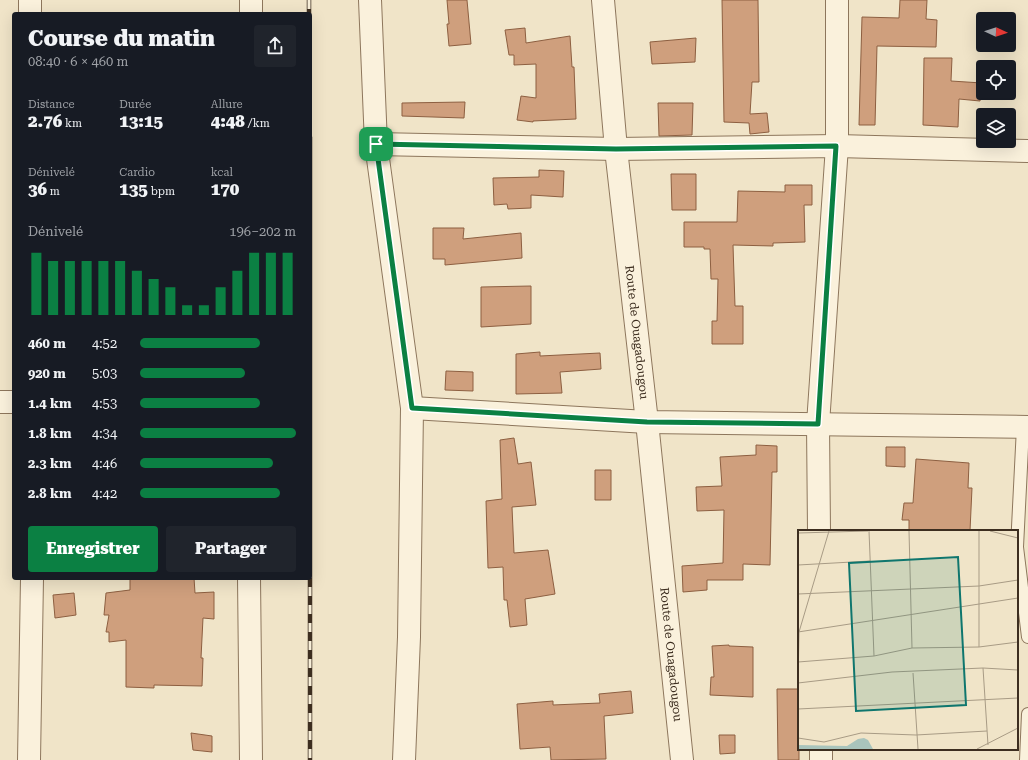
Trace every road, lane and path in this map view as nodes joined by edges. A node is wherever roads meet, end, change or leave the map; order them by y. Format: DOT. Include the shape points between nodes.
graph roads {
  1 [pos="30,0"];
  2 [pos="251,0"];
  3 [pos="370,0"];
  4 [pos="603,0"];
  5 [pos="837,0"];
  6 [pos="30,12"];
  7 [pos="251,12"];
  8 [pos="376,144"];
  9 [pos="836,146"];
  10 [pos="616,149"];
  11 [pos="1028,150"];
  12 [pos="0,402"];
  13 [pos="12,402"];
  14 [pos="412,408"];
  15 [pos="647,422"];
  16 [pos="818,424"];
  17 [pos="1026,427"];
  18 [pos="819,530"];
  19 [pos="32,580"];
  20 [pos="249,580"];
  21 [pos="1028,637"];
  22 [pos="1028,714"];
  23 [pos="29,760"];
  24 [pos="251,760"];
  25 [pos="404,760"];
  26 [pos="682,760"];
  27 [pos="1026,760"];
  1 -- 6 [label="street"];
  2 -- 7 [label="street"];
  3 -- 8 [label="street"];
  4 -- 10 [label="street, Route de Ouagadougou"];
  5 -- 9 [label="street"];
  8 -- 10 [label="street"];
  8 -- 14 [label="street"];
  9 -- 10 [label="street"];
  9 -- 11 [label="street"];
  9 -- 16 [label="street"];
  10 -- 15 [label="street, Route de Ouagadougou"];
  12 -- 13 [label="street"];
  14 -- 15 [label="street"];
  14 -- 25 [label="street" via="409,637"];
  15 -- 16 [label="street"];
  15 -- 26 [label="street, Route de Ouagadougou"];
  16 -- 17 [label="street"];
  16 -- 18 [label="street"];
  17 -- 21 [label="lane" via="1018,547"];
  19 -- 23 [label="street"];
  20 -- 24 [label="street"];
  22 -- 27 [label="lane"];
}
